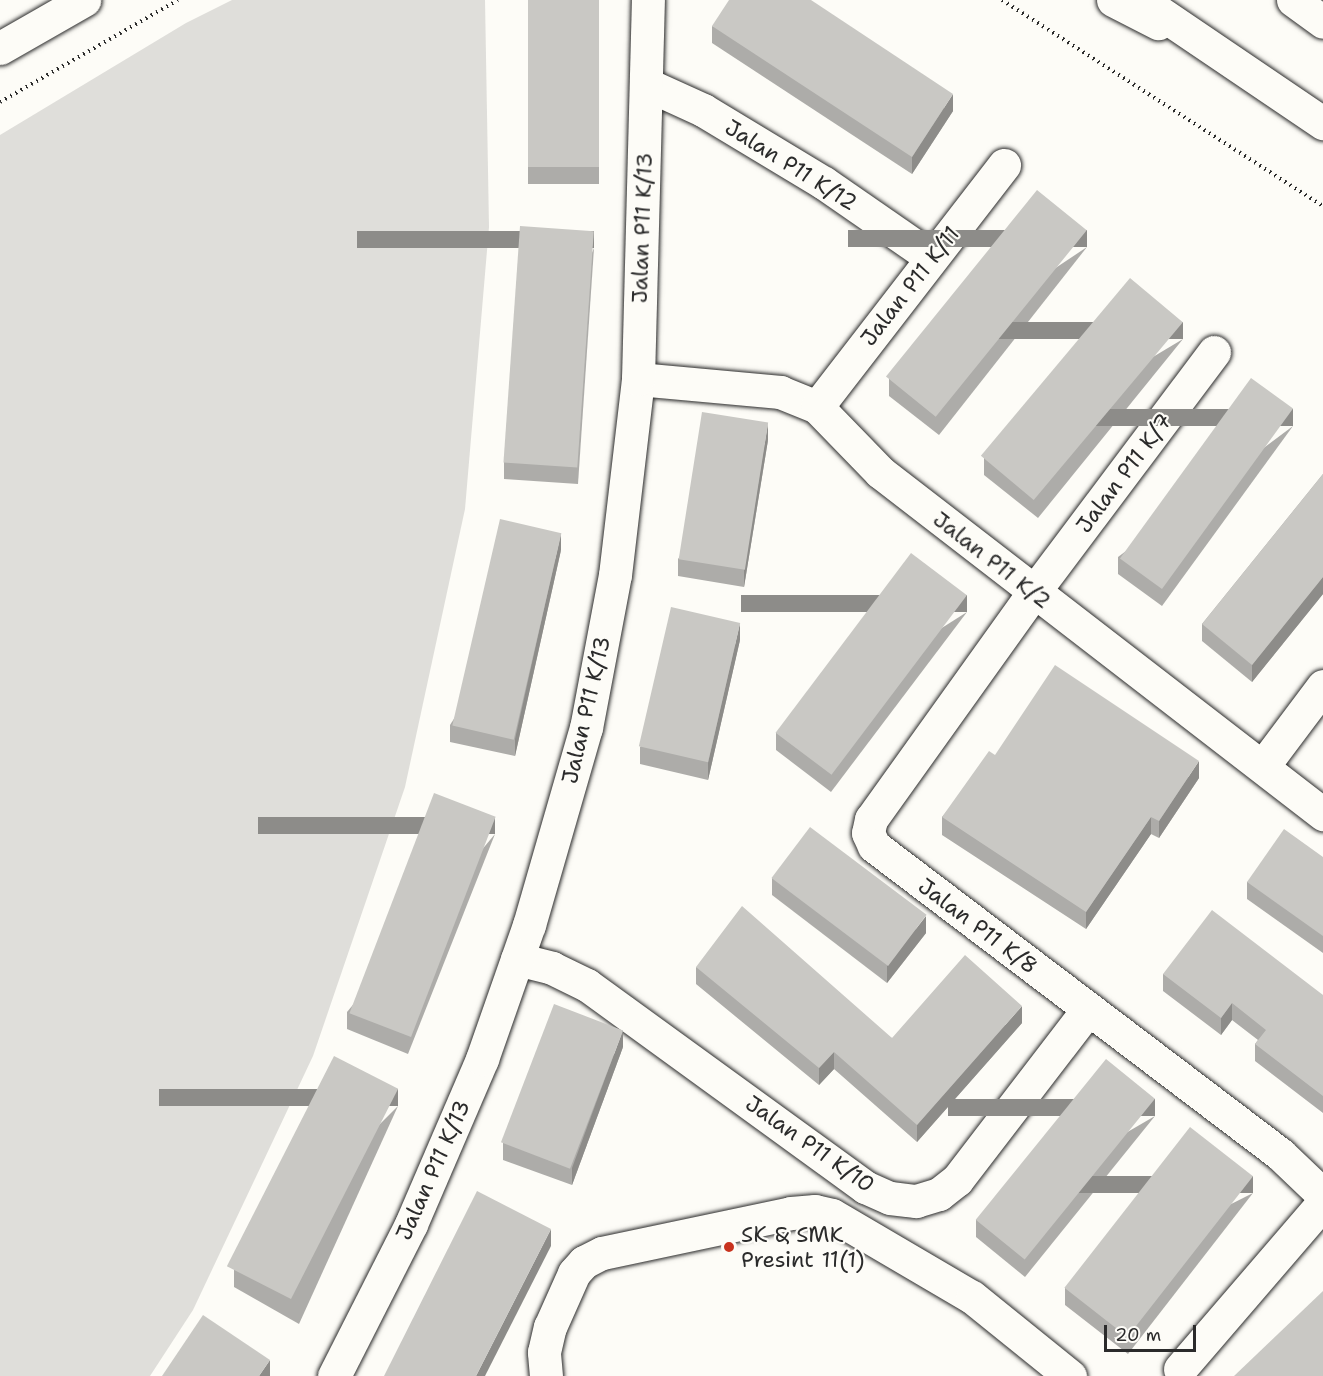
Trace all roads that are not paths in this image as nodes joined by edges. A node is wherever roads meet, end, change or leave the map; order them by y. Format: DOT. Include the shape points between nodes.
graph roads {
  1 [pos="84,0"];
  2 [pos="648,0"];
  3 [pos="1113,0"];
  4 [pos="1141,0"];
  5 [pos="1293,0"];
  6 [pos="1323,22"];
  7 [pos="0,48"];
  8 [pos="1208,48"];
  9 [pos="646,84"];
  10 [pos="1323,123"];
  11 [pos="1004,165"];
  12 [pos="931,257"];
  13 [pos="1214,352"];
  14 [pos="638,379"];
  15 [pos="817,407"];
  16 [pos="1033,593"];
  17 [pos="1323,686"];
  18 [pos="1263,766"];
  19 [pos="1323,814"];
  20 [pos="517,958"];
  21 [pos="1088,1009"];
  22 [pos="1323,1195"];
  23 [pos="1323,1203"];
  24 [pos="1180,1369"];
  25 [pos="334,1376"];
  26 [pos="546,1376"];
  27 [pos="1070,1376"];
  1 -- 7 [label="street"];
  2 -- 9 [label="street, Jalan P11 K/13"];
  3 -- 8 [label="street"];
  4 -- 8 [label="street"];
  5 -- 6 [label="street"];
  8 -- 10 [label="street"];
  9 -- 12 [label="street, Jalan P11 K/12" via="703,110 804,171"];
  9 -- 14 [label="street, Jalan P11 K/13"];
  11 -- 12 [label="street, Jalan P11 K/11"];
  12 -- 15 [label="street, Jalan P11 K/11"];
  13 -- 16 [label="street, Jalan P11 K/7"];
  14 -- 15 [label="street, Jalan P11 K/2" via="780,392"];
  14 -- 20 [label="street, Jalan P11 K/13" via="615,575 585,728"];
  15 -- 16 [label="street, Jalan P11 K/2" via="879,472"];
  16 -- 18 [label="street, Jalan P11 K/2"];
  16 -- 21 [label="street, Jalan P11 K/8" via="871,819 868,833 874,846"];
  17 -- 18 [label="street"];
  18 -- 19 [label="street, Jalan P11 K/2"];
  20 -- 21 [label="street, Jalan P11 K/10" via="552,968 587,985 865,1187 890,1198 916,1201 939,1194 957,1180"];
  20 -- 25 [label="street, Jalan P11 K/13" via="482,1059 411,1224"];
  21 -- 22 [label="street, Jalan P11 K/8" via="1280,1154"];
  23 -- 24 [label="street"];
  26 -- 27 [label="street" via="544,1352 550,1327 574,1274 584,1262 602,1253 815,1211 832,1215 972,1297"];
}
